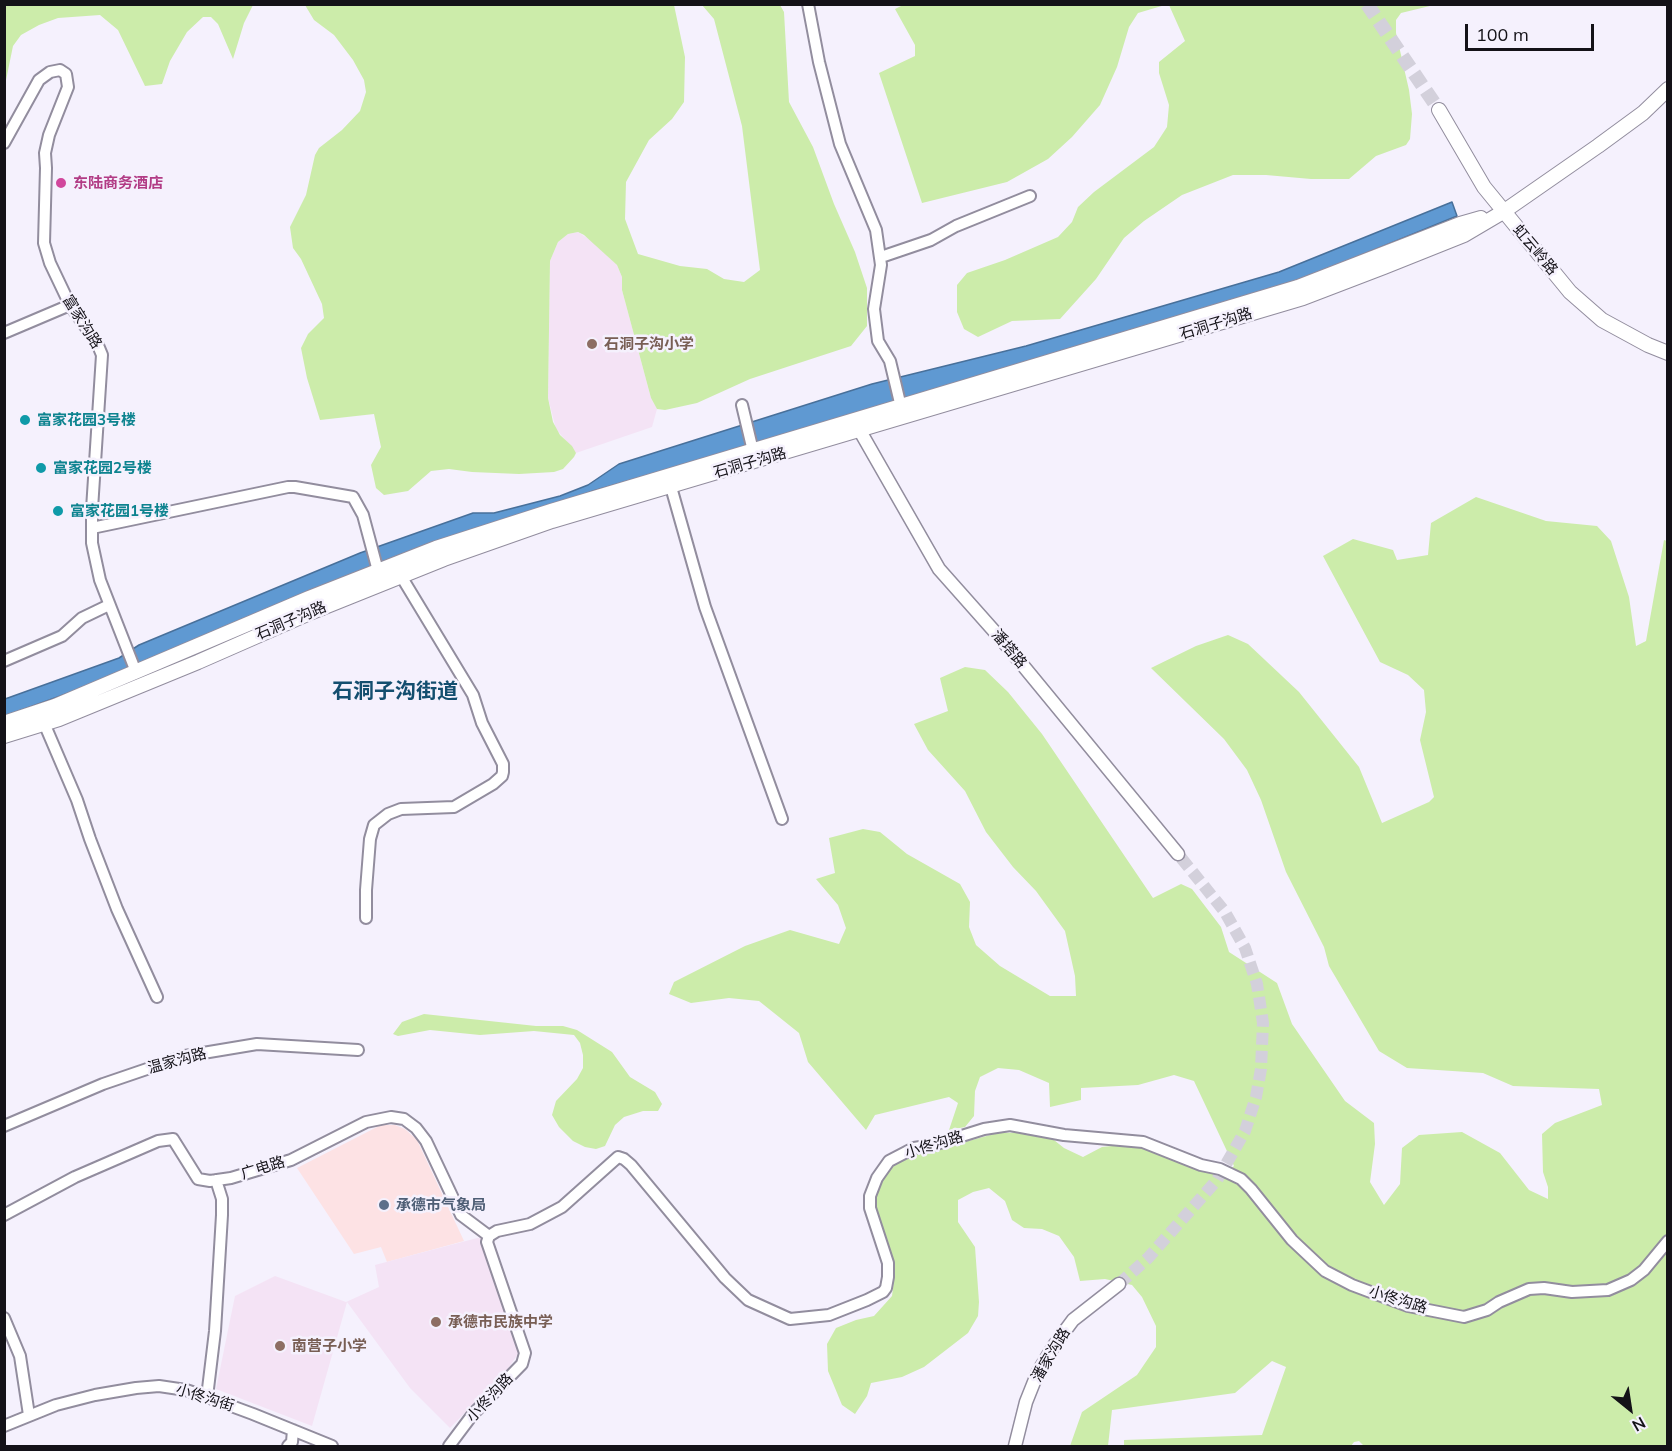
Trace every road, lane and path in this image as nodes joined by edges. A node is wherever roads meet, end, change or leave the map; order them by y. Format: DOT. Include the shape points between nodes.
graph roads {
  1 [pos="808,4"];
  2 [pos="1668,89"];
  3 [pos="1439,110"];
  4 [pos="4,143"];
  5 [pos="1030,196"];
  6 [pos="1503,212"];
  7 [pos="881,257"];
  8 [pos="70,304"];
  9 [pos="4,333"];
  10 [pos="1668,353"];
  11 [pos="901,404"];
  12 [pos="742,405"];
  13 [pos="860,431"];
  14 [pos="753,449"];
  15 [pos="671,487"];
  16 [pos="92,528"];
  17 [pos="378,570"];
  18 [pos="401,576"];
  19 [pos="110,605"];
  20 [pos="4,660"];
  21 [pos="135,671"];
  22 [pos="4,723"];
  23 [pos="44,723"];
  24 [pos="4,736"];
  25 [pos="782,819"];
  26 [pos="1178,854"];
  27 [pos="366,918"];
  28 [pos="157,997"];
  29 [pos="358,1050"];
  30 [pos="4,1126"];
  31 [pos="216,1180"];
  32 [pos="4,1215"];
  33 [pos="489,1236"];
  34 [pos="1668,1241"];
  35 [pos="1119,1284"];
  36 [pos="4,1318"];
  37 [pos="207,1397"];
  38 [pos="29,1414"];
  39 [pos="4,1426"];
  40 [pos="293,1430"];
  41 [pos="288,1446"];
  42 [pos="332,1446"];
  43 [pos="449,1446"];
  44 [pos="1015,1446"];
  1 -- 7 [label="street" via="840,144 876,230"];
  2 -- 6 [label="main road, 石洞子沟路" via="1643,113"];
  3 -- 6 [label="main road, 虹云岭路"];
  4 -- 8 [label="street, 富家沟路" via="39,80 50,72 60,70 66,74 68,87 45,153 44,243"];
  5 -- 7 [label="street" via="931,240"];
  6 -- 10 [label="main road, 虹云岭路" via="1570,292 1602,320"];
  6 -- 11 [label="main road, 石洞子沟路" via="1460,224 1298,287"];
  6 -- 13 [label="main road, 石洞子沟路" via="1464,234 1303,298"];
  7 -- 11 [label="street" via="874,309 878,341 890,362"];
  8 -- 9 [label="street"];
  8 -- 16 [label="street, 富家沟路" via="102,355"];
  11 -- 14 [label="main road, 石洞子沟路"];
  12 -- 14 [label="street"];
  13 -- 15 [label="main road, 石洞子沟路"];
  13 -- 26 [label="street, 潘塔路" via="939,569"];
  14 -- 17 [label="main road, 石洞子沟路" via="436,548"];
  15 -- 18 [label="main road, 石洞子沟路" via="552,521"];
  15 -- 25 [label="street" via="705,607"];
  16 -- 17 [label="street" via="295,487 353,497 363,515"];
  16 -- 19 [label="street, 富家沟路" via="100,580"];
  17 -- 21 [label="main road, 石洞子沟路"];
  18 -- 23 [label="main road, 石洞子沟路"];
  18 -- 27 [label="street" via="473,695 503,772 494,784 454,807 401,809 374,825"];
  19 -- 20 [label="street" via="82,618 62,636"];
  19 -- 21 [label="street, 富家沟路"];
  21 -- 22 [label="main road, 石洞子沟路" via="55,706"];
  23 -- 24 [label="main road, 石洞子沟路"];
  23 -- 28 [label="street" via="117,909"];
  29 -- 30 [label="street, 温家沟路" via="257,1044 185,1056 103,1084"];
  31 -- 32 [label="street" via="198,1179 173,1139 158,1141 75,1177"];
  31 -- 33 [label="street, 广电路" via="291,1160 366,1122 396,1117 411,1123 426,1141 461,1215"];
  31 -- 37 [label="street" via="222,1215"];
  33 -- 34 [label="street, 小佟沟路" via="530,1224 562,1207 618,1157 631,1165 748,1300 790,1319 829,1316 886,1288 888,1263 870,1208 870,1196 890,1161 914,1148 1010,1125 1064,1135 1143,1142 1220,1169 1251,1189 1292,1240 1325,1271 1408,1306 1464,1317 1529,1289 1608,1290 1644,1270"];
  33 -- 43 [label="street, 小佟沟路" via="487,1242 525,1353 522,1364 473,1414"];
  35 -- 44 [label="street, 潘家沟路" via="1073,1320 1053,1347 1030,1392"];
  36 -- 38 [label="street" via="20,1356"];
  37 -- 38 [label="street, 小佟沟街" via="159,1386 136,1388"];
  37 -- 40 [label="street, 小佟沟街"];
  38 -- 39 [label="street, 小佟沟街"];
  40 -- 41 [label="street"];
  40 -- 42 [label="street, 小佟沟街"];
}
